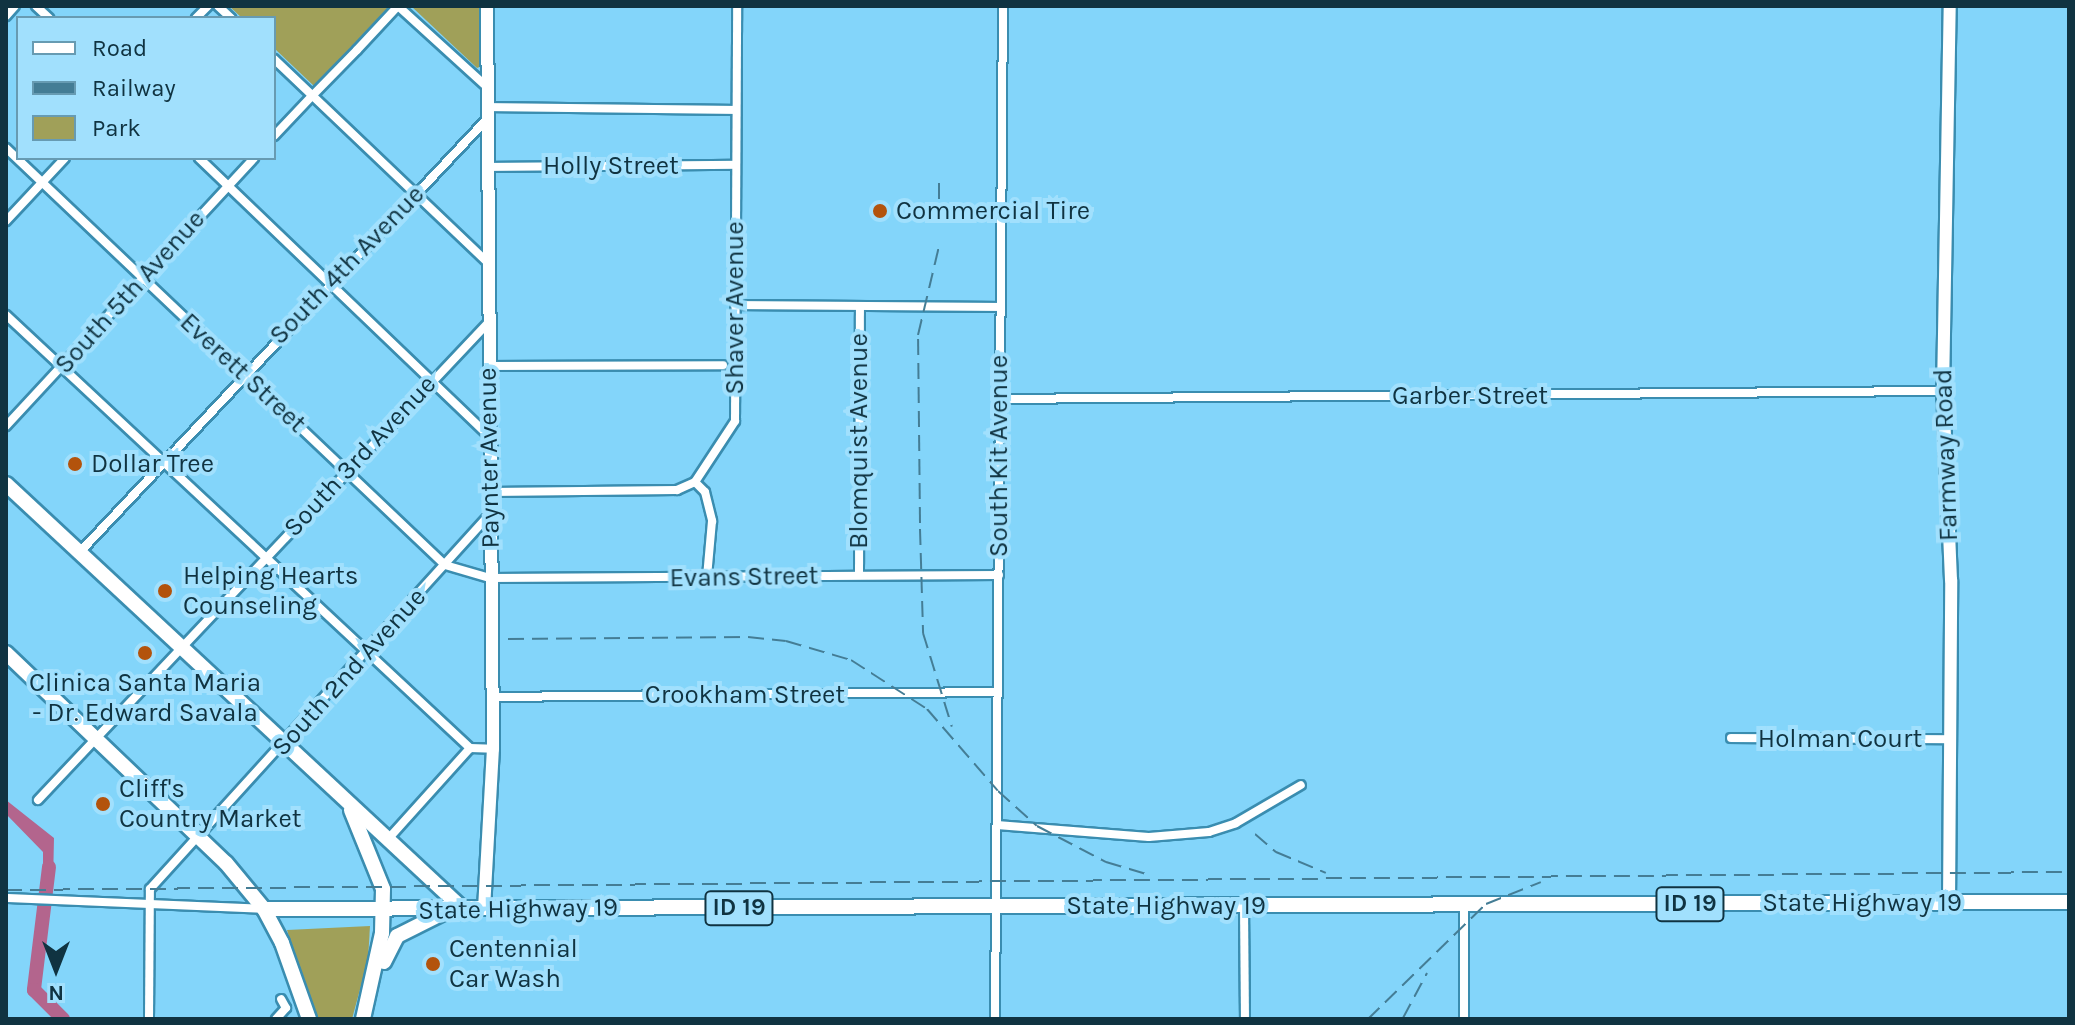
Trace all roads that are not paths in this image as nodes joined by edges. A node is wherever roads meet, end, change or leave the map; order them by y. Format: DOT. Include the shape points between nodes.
graph roads {
  1 [pos="15,6"];
  2 [pos="398,6"];
  3 [pos="487,6"];
  4 [pos="737,6"];
  5 [pos="1003,6"];
  6 [pos="1950,6"];
  7 [pos="6,16"];
  8 [pos="276,61"];
  9 [pos="487,87"];
  10 [pos="312,96"];
  11 [pos="736,110"];
  12 [pos="487,113"];
  13 [pos="276,134"];
  14 [pos="18,160"];
  15 [pos="63,160"];
  16 [pos="201,160"];
  17 [pos="252,160"];
  18 [pos="736,165"];
  19 [pos="486,167"];
  20 [pos="42,183"];
  21 [pos="228,185"];
  22 [pos="414,194"];
  23 [pos="6,221"];
  24 [pos="486,261"];
  25 [pos="141,278"];
  26 [pos="329,283"];
  27 [pos="735,305"];
  28 [pos="860,307"];
  29 [pos="1001,307"];
  30 [pos="6,315"];
  31 [pos="487,324"];
  32 [pos="723,365"];
  33 [pos="62,366"];
  34 [pos="488,366"];
  35 [pos="243,373"];
  36 [pos="431,381"];
  37 [pos="1943,391"];
  38 [pos="998,399"];
  39 [pos="6,426"];
  40 [pos="490,437"];
  41 [pos="164,462"];
  42 [pos="346,469"];
  43 [pos="695,482"];
  44 [pos="6,484"];
  45 [pos="490,492"];
  46 [pos="490,514"];
  47 [pos="79,553"];
  48 [pos="265,557"];
  49 [pos="445,565"];
  50 [pos="859,575"];
  51 [pos="999,575"];
  52 [pos="707,577"];
  53 [pos="490,578"];
  54 [pos="180,648"];
  55 [pos="6,653"];
  56 [pos="369,653"];
  57 [pos="998,692"];
  58 [pos="493,697"];
  59 [pos="97,738"];
  60 [pos="1731,738"];
  61 [pos="1950,739"];
  62 [pos="284,745"];
  63 [pos="470,748"];
  64 [pos="493,749"];
  65 [pos="1301,785"];
  66 [pos="38,800"];
  67 [pos="347,803"];
  68 [pos="997,825"];
  69 [pos="200,834"];
  70 [pos="389,838"];
  71 [pos="6,898"];
  72 [pos="2069,902"];
  73 [pos="148,904"];
  74 [pos="1949,904"];
  75 [pos="1464,905"];
  76 [pos="1244,906"];
  77 [pos="994,907"];
  78 [pos="264,909"];
  79 [pos="484,909"];
  80 [pos="384,910"];
  81 [pos="449,910"];
  82 [pos="464,910"];
  83 [pos="281,999"];
  84 [pos="149,1019"];
  85 [pos="276,1019"];
  86 [pos="309,1019"];
  87 [pos="363,1019"];
  88 [pos="370,1019"];
  89 [pos="995,1019"];
  90 [pos="1245,1019"];
  91 [pos="1464,1019"];
  1 -- 7 [label="street"];
  2 -- 9 [label="street"];
  2 -- 10 [label="street"];
  3 -- 9 [label="street, Paynter Avenue"];
  4 -- 11 [label="street, Shaver Avenue"];
  5 -- 29 [label="street, South Kit Avenue"];
  6 -- 37 [label="street, Farmway Road"];
  8 -- 10 [label="street"];
  9 -- 12 [label="street, Paynter Avenue"];
  10 -- 13 [label="street"];
  10 -- 22 [label="street"];
  11 -- 12 [label="street"];
  11 -- 18 [label="street, Shaver Avenue"];
  12 -- 19 [label="street, Paynter Avenue"];
  12 -- 22 [label="street, South 4th Avenue"];
  14 -- 20 [label="street, Everett Street"];
  15 -- 20 [label="street"];
  16 -- 21 [label="street"];
  17 -- 21 [label="street, South 5th Avenue"];
  18 -- 19 [label="street, Holly Street"];
  18 -- 27 [label="street, Shaver Avenue"];
  19 -- 24 [label="street, Paynter Avenue"];
  20 -- 23 [label="street"];
  20 -- 25 [label="street, Everett Street"];
  21 -- 25 [label="street, South 5th Avenue"];
  21 -- 26 [label="street"];
  22 -- 24 [label="street"];
  22 -- 26 [label="street, South 4th Avenue"];
  24 -- 31 [label="street, Paynter Avenue"];
  25 -- 33 [label="street, South 5th Avenue"];
  25 -- 35 [label="street, Everett Street"];
  26 -- 35 [label="street, South 4th Avenue"];
  26 -- 36 [label="street"];
  27 -- 28 [label="street"];
  27 -- 43 [label="street, Shaver Avenue" via="735,421"];
  28 -- 29 [label="street"];
  28 -- 50 [label="street, Blomquist Avenue"];
  29 -- 38 [label="street, South Kit Avenue"];
  30 -- 33 [label="street"];
  31 -- 34 [label="street, Paynter Avenue"];
  31 -- 36 [label="street, South 3rd Avenue"];
  32 -- 34 [label="street"];
  33 -- 39 [label="street, South 5th Avenue"];
  33 -- 41 [label="street"];
  34 -- 40 [label="street, Paynter Avenue"];
  35 -- 41 [label="street, South 4th Avenue"];
  35 -- 42 [label="street, Everett Street"];
  36 -- 40 [label="street"];
  36 -- 42 [label="street, South 3rd Avenue"];
  37 -- 38 [label="street, Garber Street"];
  37 -- 61 [label="street, Farmway Road" via="1951,580"];
  38 -- 51 [label="street, South Kit Avenue"];
  40 -- 45 [label="street, Paynter Avenue"];
  41 -- 47 [label="street, South 4th Avenue"];
  41 -- 48 [label="street"];
  42 -- 48 [label="street, South 3rd Avenue"];
  42 -- 49 [label="street, Everett Street"];
  43 -- 45 [label="street" via="677,490"];
  43 -- 52 [label="street" via="705,492 712,521"];
  44 -- 47 [label="main road"];
  45 -- 46 [label="street, Paynter Avenue"];
  46 -- 49 [label="street, South 2nd Avenue"];
  46 -- 53 [label="street, Paynter Avenue"];
  47 -- 54 [label="main road"];
  48 -- 54 [label="street, South 3rd Avenue"];
  48 -- 56 [label="street"];
  49 -- 53 [label="street, Everett Street"];
  49 -- 56 [label="street, South 2nd Avenue"];
  50 -- 51 [label="street, Evans Street"];
  50 -- 52 [label="street, Evans Street"];
  51 -- 57 [label="street, South Kit Avenue"];
  52 -- 53 [label="street, Evans Street"];
  53 -- 58 [label="street, Paynter Avenue"];
  54 -- 59 [label="street, South 3rd Avenue"];
  54 -- 62 [label="main road"];
  55 -- 59 [label="main road"];
  56 -- 62 [label="street, South 2nd Avenue"];
  56 -- 63 [label="street"];
  57 -- 58 [label="street, Crookham Street"];
  57 -- 68 [label="street, South Kit Avenue"];
  58 -- 64 [label="street, Paynter Avenue"];
  59 -- 66 [label="street, South 3rd Avenue"];
  59 -- 69 [label="main road"];
  60 -- 61 [label="street, Holman Court"];
  61 -- 74 [label="street, Farmway Road"];
  62 -- 67 [label="main road"];
  62 -- 69 [label="street, South 2nd Avenue"];
  63 -- 64 [label="street"];
  63 -- 70 [label="street"];
  64 -- 79 [label="street, Paynter Avenue"];
  65 -- 68 [label="street" via="1236,823 1209,832 1149,837"];
  67 -- 70 [label="main road"];
  67 -- 80 [label="main road" via="375,860"];
  68 -- 77 [label="street, South Kit Avenue"];
  69 -- 73 [label="street, South 2nd Avenue" via="150,889"];
  69 -- 78 [label="main road"];
  70 -- 82 [label="main road"];
  71 -- 73 [label="street"];
  72 -- 74 [label="main road, State Highway 19 / ID 19"];
  73 -- 78 [label="street"];
  73 -- 84 [label="street"];
  74 -- 75 [label="main road, State Highway 19 / ID 19"];
  75 -- 76 [label="main road, State Highway 19 / ID 19"];
  75 -- 91 [label="street"];
  76 -- 77 [label="main road, State Highway 19 / ID 19"];
  76 -- 90 [label="street"];
  77 -- 79 [label="main road, State Highway 19 / ID 19"];
  77 -- 89 [label="street, South Kit Avenue"];
  78 -- 80 [label="main road, State Highway 19 / ID 19"];
  78 -- 86 [label="main road"];
  79 -- 82 [label="main road, State Highway 19 / ID 19"];
  80 -- 81 [label="main road, State Highway 19 / ID 19"];
  80 -- 87 [label="main road"];
  81 -- 82 [label="main road, State Highway 19 / ID 19"];
  81 -- 88 [label="main road" via="391,944"];
  83 -- 85 [label="street" via="286,1008"];
}
